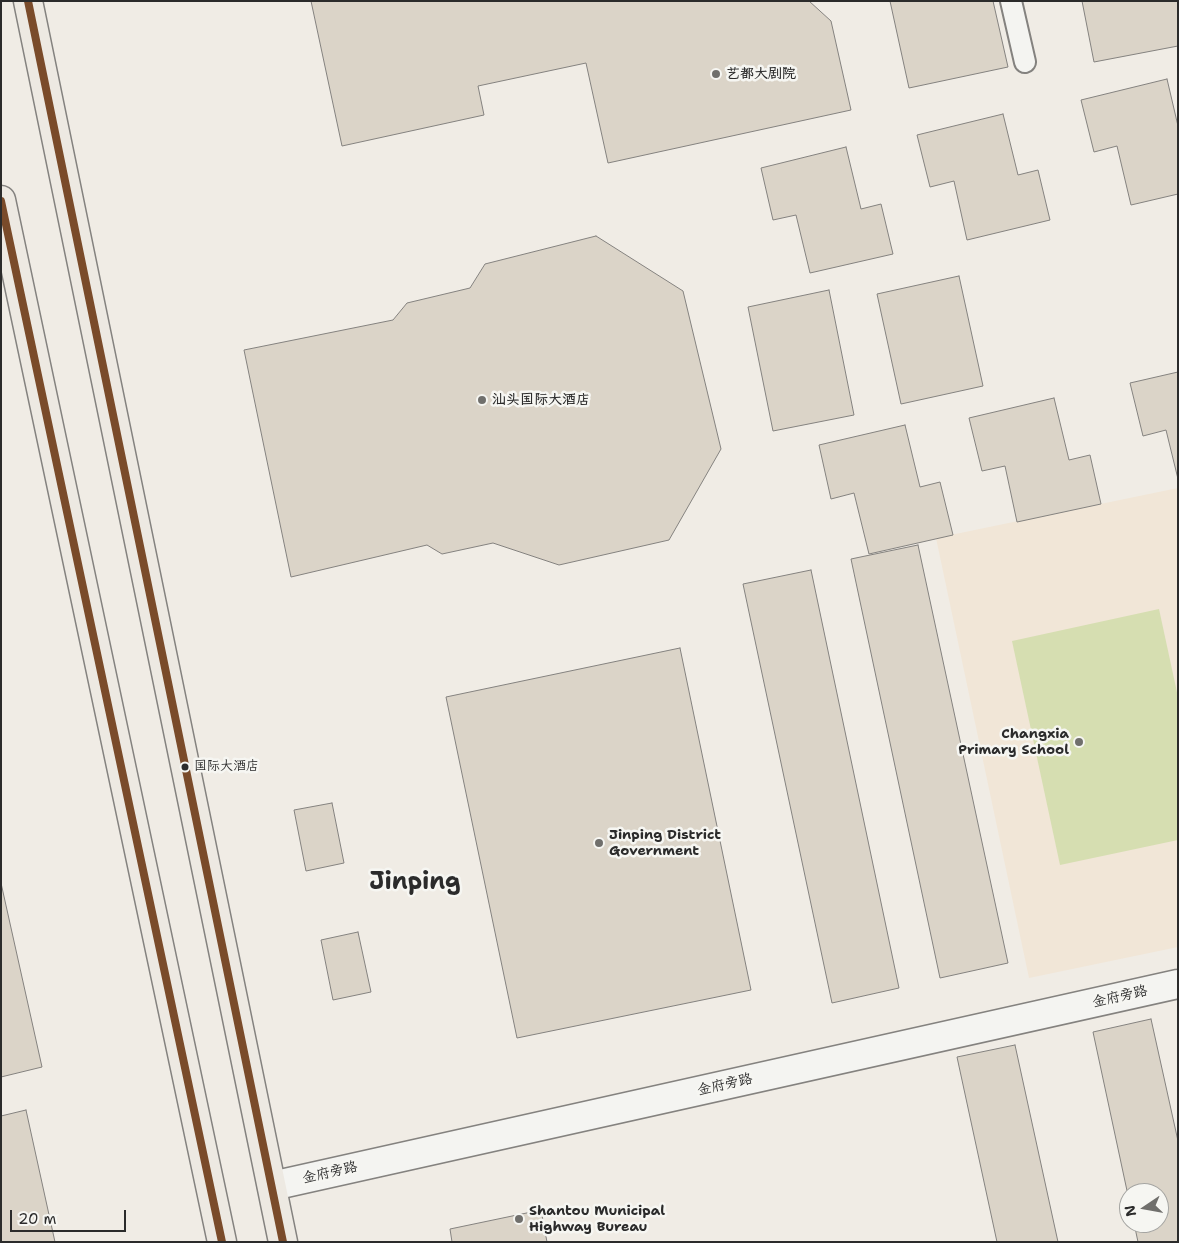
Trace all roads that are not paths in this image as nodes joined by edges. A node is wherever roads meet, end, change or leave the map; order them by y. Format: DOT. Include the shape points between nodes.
graph roads {
  1 [pos="28,1"];
  2 [pos="1011,1"];
  3 [pos="1025,62"];
  4 [pos="1,200"];
  5 [pos="1178,984"];
  6 [pos="272,1186"];
  7 [pos="222,1242"];
  8 [pos="283,1242"];
  1 -- 6 [label="main road"];
  2 -- 3 [label="lane"];
  4 -- 7 [label="main road"];
  5 -- 6 [label="street, 金府旁路"];
  6 -- 8 [label="main road"];
}
